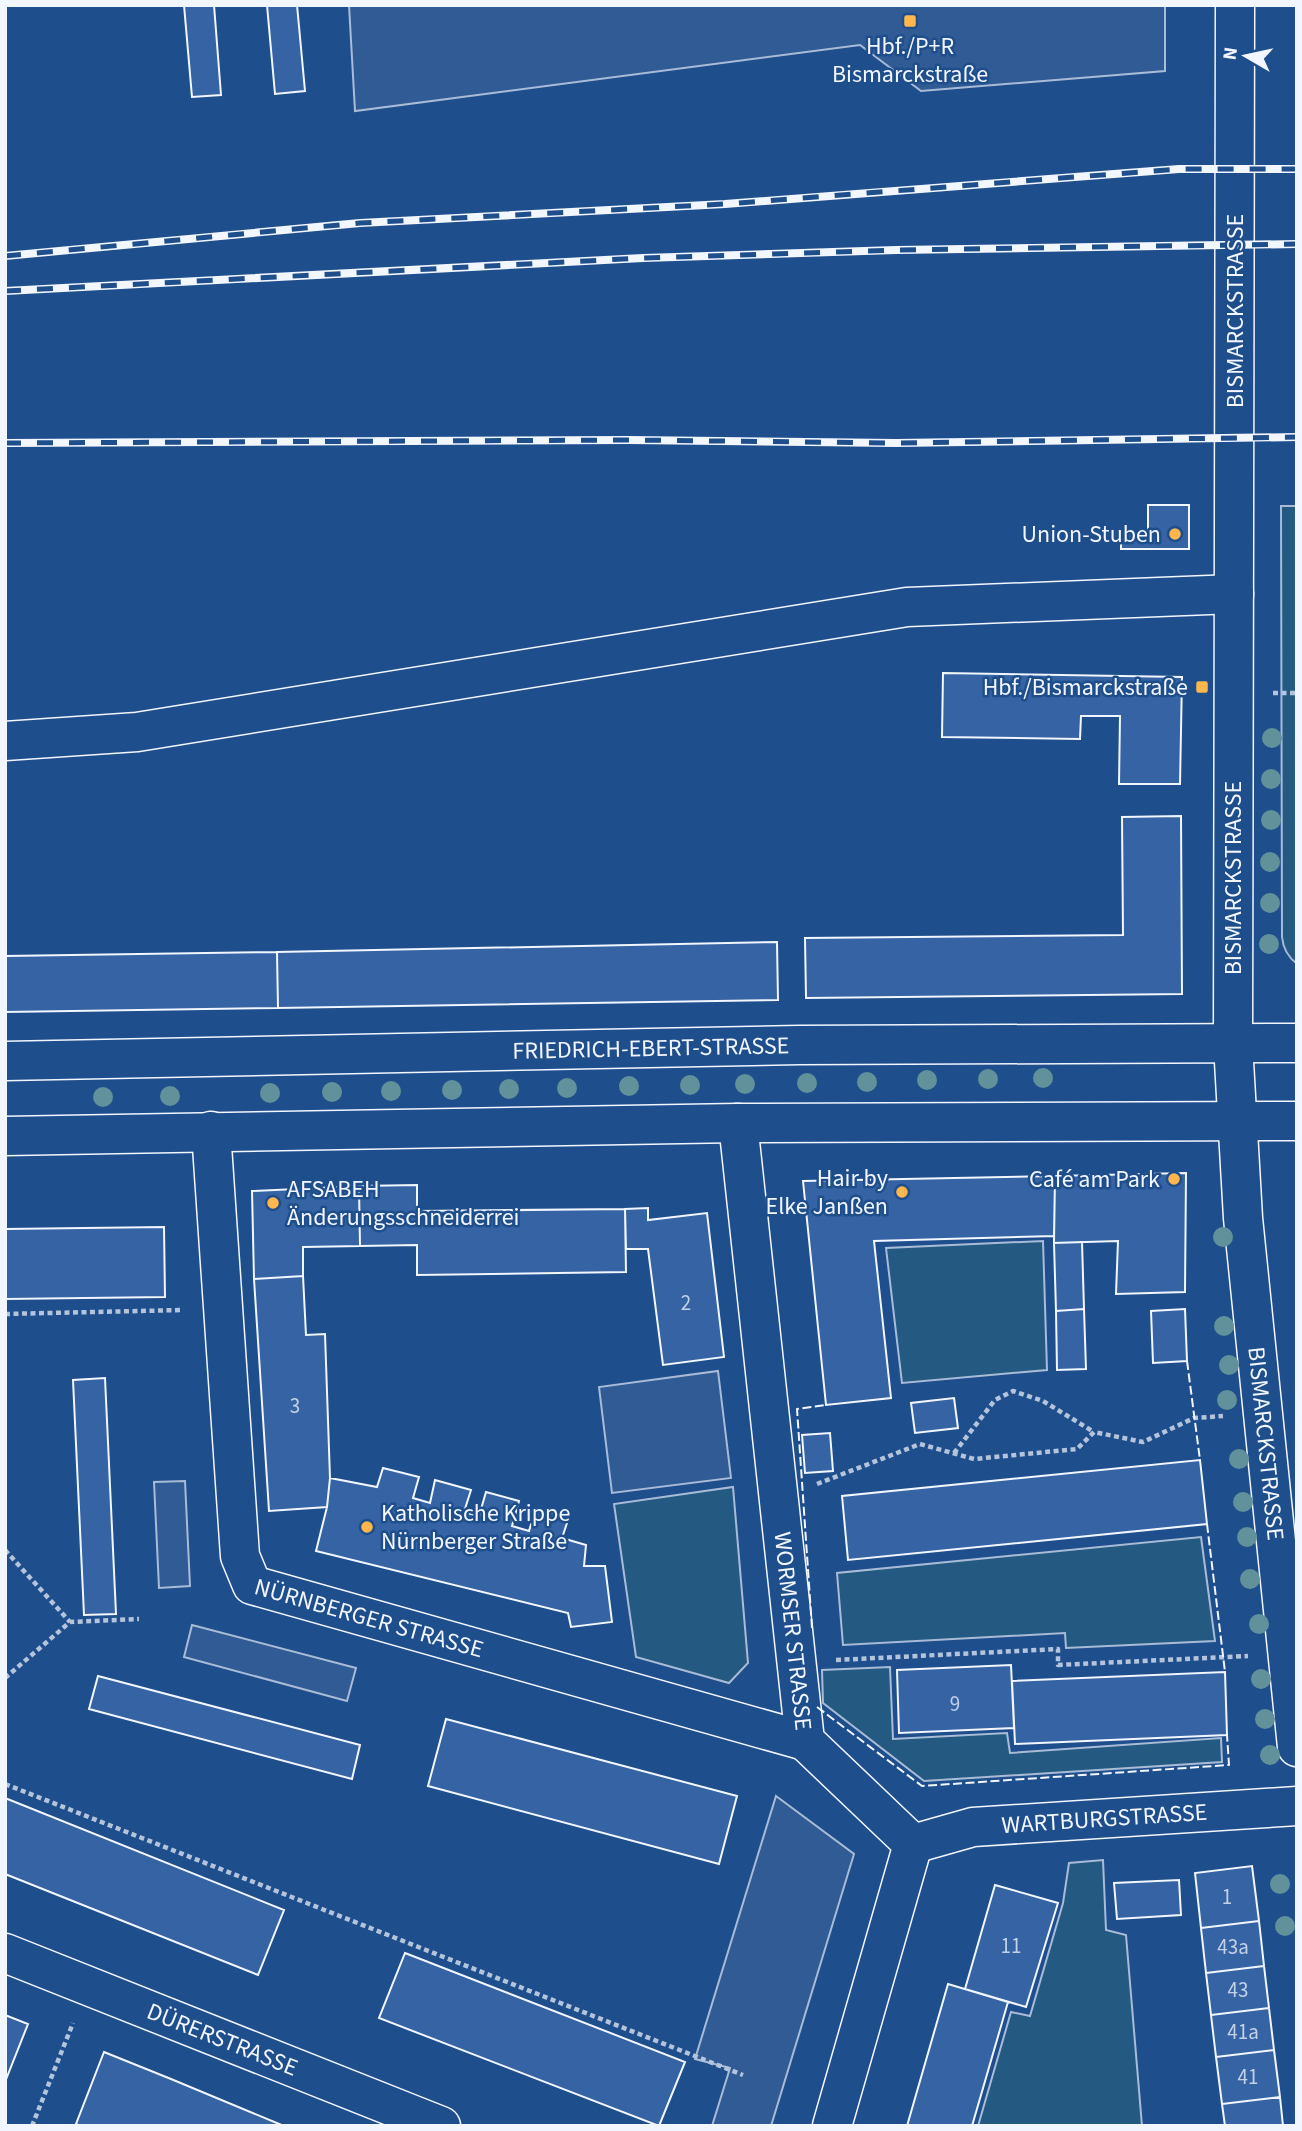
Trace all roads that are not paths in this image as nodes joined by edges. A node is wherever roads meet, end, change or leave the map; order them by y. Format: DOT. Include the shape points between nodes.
graph roads {
  1 [pos="1235,5"];
  2 [pos="1234,594"];
  3 [pos="5,741"];
  4 [pos="1297,1043"];
  5 [pos="1233,1044"];
  6 [pos="5,1061"];
  7 [pos="1297,1121"];
  8 [pos="1238,1122"];
  9 [pos="738,1123"];
  10 [pos="211,1131"];
  11 [pos="5,1136"];
  12 [pos="805,1741"];
  13 [pos="1297,1747"];
  14 [pos="1297,1807"];
  15 [pos="914,1844"];
  16 [pos="5,1953"];
  17 [pos="442,2126"];
  18 [pos="832,2126"];
  1 -- 2 [label="street, BISMARCKSTRASSE"];
  2 -- 3 [label="street" via="907,607 137,732"];
  2 -- 5 [label="street, BISMARCKSTRASSE"];
  4 -- 5 [label="street, FRIEDRICH-EBERT-STRASSE"];
  5 -- 6 [label="street, FRIEDRICH-EBERT-STRASSE" via="799,1045"];
  5 -- 8 [label="street, BISMARCKSTRASSE"];
  7 -- 8 [label="street"];
  8 -- 9 [label="street"];
  8 -- 13 [label="street, BISMARCKSTRASSE" via="1243,1218"];
  9 -- 10 [label="street"];
  9 -- 12 [label="street, WORMSER STRASSE"];
  10 -- 11 [label="street"];
  10 -- 12 [label="street, NÜRNBERGER STRASSE" via="240,1556 252,1586"];
  12 -- 15 [label="street, WORMSER STRASSE"];
  14 -- 15 [label="street, WARTBURGSTRASSE" via="973,1827"];
  15 -- 18 [label="street"];
  16 -- 17 [label="street, DÜRERSTRASSE"];
}
